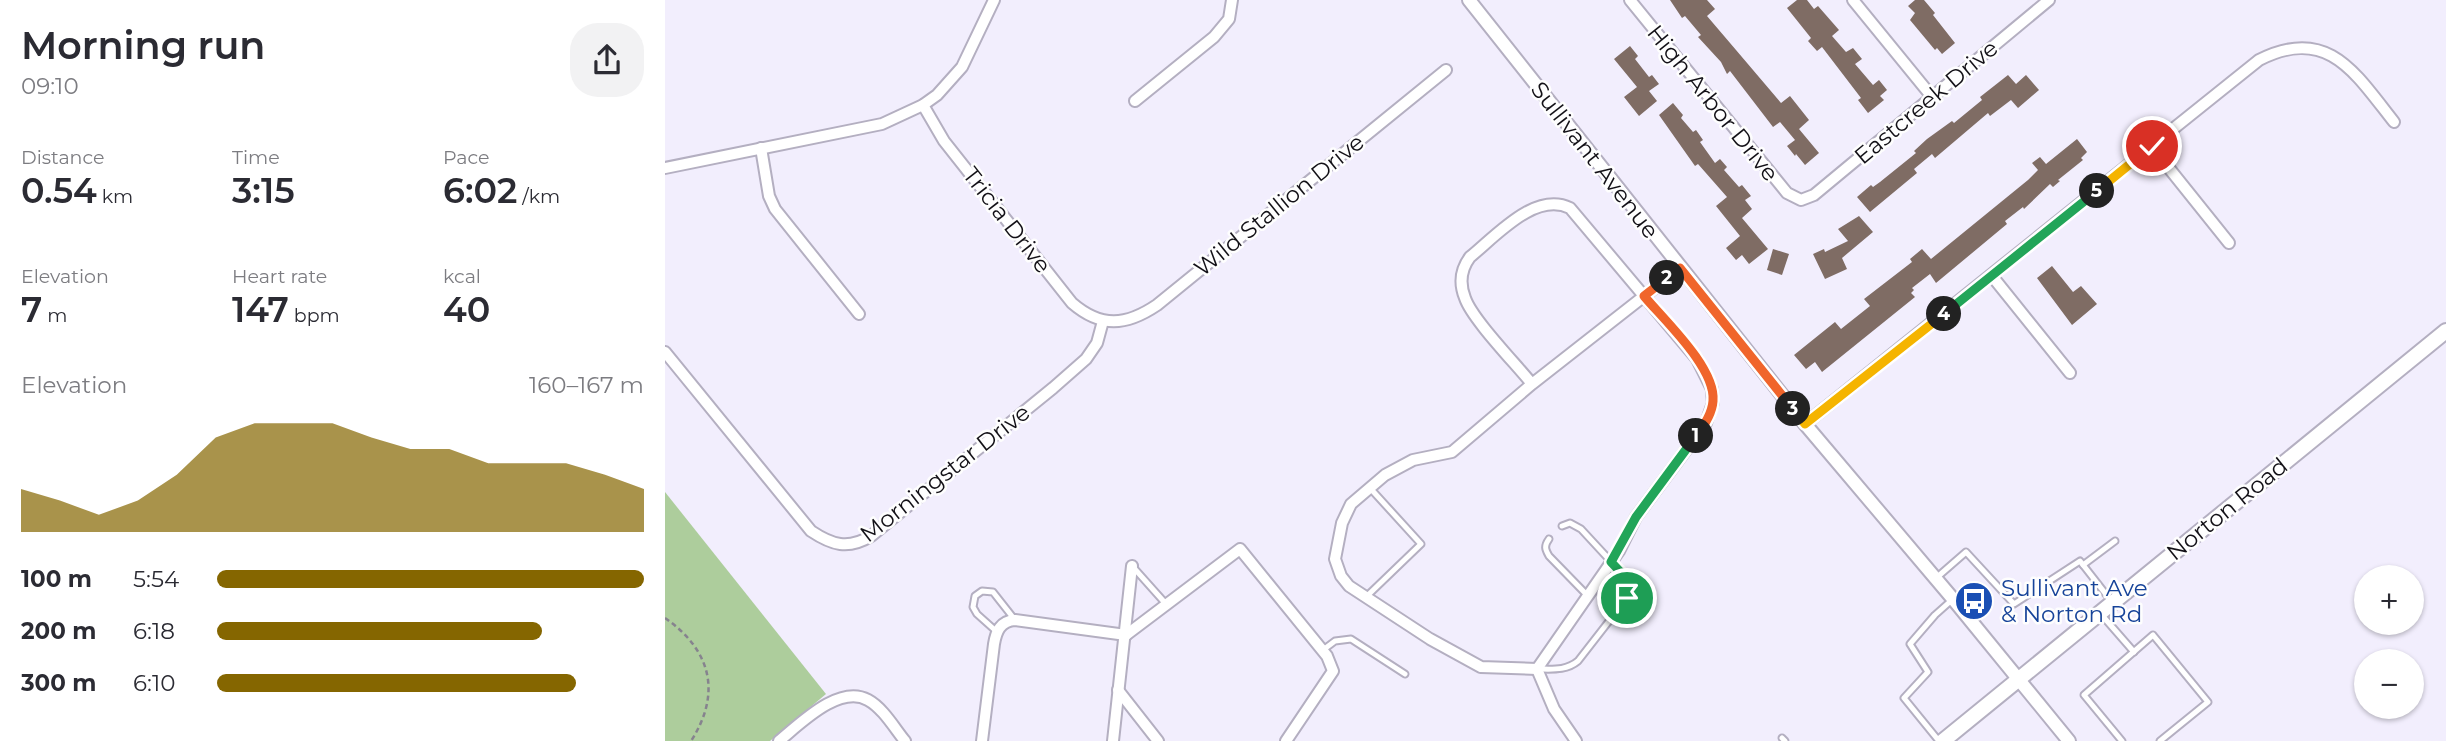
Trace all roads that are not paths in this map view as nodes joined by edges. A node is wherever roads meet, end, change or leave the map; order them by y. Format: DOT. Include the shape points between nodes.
graph roads {
  1 [pos="994,0"];
  2 [pos="1232,0"];
  3 [pos="1469,0"];
  4 [pos="1630,0"];
  5 [pos="1853,0"];
  6 [pos="2049,0"];
  7 [pos="1446,70"];
  8 [pos="1933,98"];
  9 [pos="1135,101"];
  10 [pos="923,105"];
  11 [pos="2394,122"];
  12 [pos="2152,146"];
  13 [pos="761,148"];
  14 [pos="665,168"];
  15 [pos="1801,200"];
  16 [pos="2229,243"];
  17 [pos="1680,268"];
  18 [pos="1992,276"];
  19 [pos="1644,296"];
  20 [pos="859,314"];
  21 [pos="1103,321"];
  22 [pos="2446,331"];
  23 [pos="665,352"];
  24 [pos="2070,373"];
  25 [pos="1532,384"];
  26 [pos="1805,424"];
  27 [pos="1370,488"];
  28 [pos="1562,526"];
  29 [pos="1549,538"];
  30 [pos="2115,541"];
  31 [pos="1611,562"];
  32 [pos="2083,565"];
  33 [pos="1132,566"];
  34 [pos="1935,579"];
  35 [pos="1587,595"];
  36 [pos="1366,597"];
  37 [pos="1953,599"];
  38 [pos="2113,603"];
  39 [pos="1166,604"];
  40 [pos="2100,613"];
  41 [pos="1015,620"];
  42 [pos="997,631"];
  43 [pos="1126,635"];
  44 [pos="1323,650"];
  45 [pos="2134,652"];
  46 [pos="1537,669"];
  47 [pos="1405,674"];
  48 [pos="2019,679"];
  49 [pos="1118,690"];
  50 [pos="779,741"];
  51 [pos="905,741"];
  52 [pos="982,741"];
  53 [pos="1113,741"];
  54 [pos="1158,741"];
  55 [pos="1286,741"];
  56 [pos="1576,741"];
  57 [pos="1941,741"];
  58 [pos="2069,741"];
  59 [pos="2122,741"];
  60 [pos="2160,741"];
  1 -- 10 [label="street" via="962,67"];
  2 -- 9 [label="street" via="1229,19 1214,37"];
  3 -- 17 [label="street, Sullivant Avenue"];
  4 -- 15 [label="street, High Arbor Drive" via="1787,193"];
  5 -- 8 [label="street"];
  6 -- 8 [label="street, Eastcreek Drive"];
  7 -- 21 [label="street, Wild Stallion Drive" via="1142,316"];
  8 -- 15 [label="street, Eastcreek Drive" via="1814,195"];
  10 -- 13 [label="street" via="882,124"];
  10 -- 21 [label="street, Tricia Drive" via="944,141 1072,303"];
  11 -- 12 [label="street" via="2359,79 2331,54 2309,46 2294,47 2259,60"];
  12 -- 16 [label="street"];
  12 -- 18 [label="street"];
  13 -- 14 [label="street"];
  13 -- 20 [label="street" via="775,209"];
  17 -- 19 [label="street"];
  17 -- 26 [label="street, Sullivant Avenue"];
  18 -- 24 [label="street"];
  18 -- 26 [label="street"];
  19 -- 25 [label="street"];
  19 -- 25 [label="street" via="1570,208 1551,203 1520,216 1470,257 1464,265 1462,287 1465,300"];
  19 -- 31 [label="street" via="1697,359 1712,389 1713,403 1706,423 1636,517"];
  21 -- 23 [label="street, Morningstar Drive" via="1097,343 1086,359 871,536 851,545 829,543 811,531"];
  22 -- 38 [label="main road, Norton Road"];
  25 -- 27 [label="street" via="1452,452 1413,460"];
  26 -- 34 [label="street, Sullivant Avenue"];
  27 -- 36 [label="street" via="1351,504 1335,559 1349,586"];
  27 -- 36 [label="lane" via="1421,544"];
  28 -- 31 [label="lane" via="1576,525"];
  29 -- 35 [label="lane" via="1545,543 1549,556"];
  30 -- 32 [label="lane"];
  31 -- 35 [label="street"];
  31 -- 46 [label="lane" via="1630,582 1627,598 1572,666"];
  32 -- 34 [label="lane" via="2080,561 2014,604 1966,552"];
  32 -- 38 [label="lane"];
  33 -- 39 [label="lane"];
  33 -- 43 [label="street"];
  34 -- 37 [label="street, Sullivant Avenue"];
  35 -- 46 [label="street"];
  36 -- 46 [label="street" via="1481,667"];
  37 -- 48 [label="street, Sullivant Avenue"];
  37 -- 57 [label="lane" via="1910,644 1928,672 1905,698"];
  38 -- 40 [label="main road, Norton Road"];
  39 -- 43 [label="street"];
  39 -- 44 [label="street" via="1240,549"];
  40 -- 45 [label="lane"];
  40 -- 48 [label="main road, Norton Road"];
  41 -- 42 [label="street"];
  41 -- 42 [label="lane" via="993,592 982,590 972,600 973,607"];
  41 -- 43 [label="street"];
  42 -- 52 [label="street"];
  43 -- 49 [label="street"];
  44 -- 47 [label="lane" via="1335,641 1351,639"];
  44 -- 55 [label="street" via="1333,671"];
  45 -- 59 [label="lane" via="2084,695"];
  45 -- 60 [label="lane" via="2153,635 2208,702"];
  46 -- 56 [label="street" via="1554,709"];
  48 -- 57 [label="main road, Norton Road"];
  48 -- 58 [label="street, Sullivant Avenue"];
  49 -- 53 [label="street"];
  49 -- 54 [label="street"];
  50 -- 51 [label="street" via="826,704 855,697 869,700"];
}
